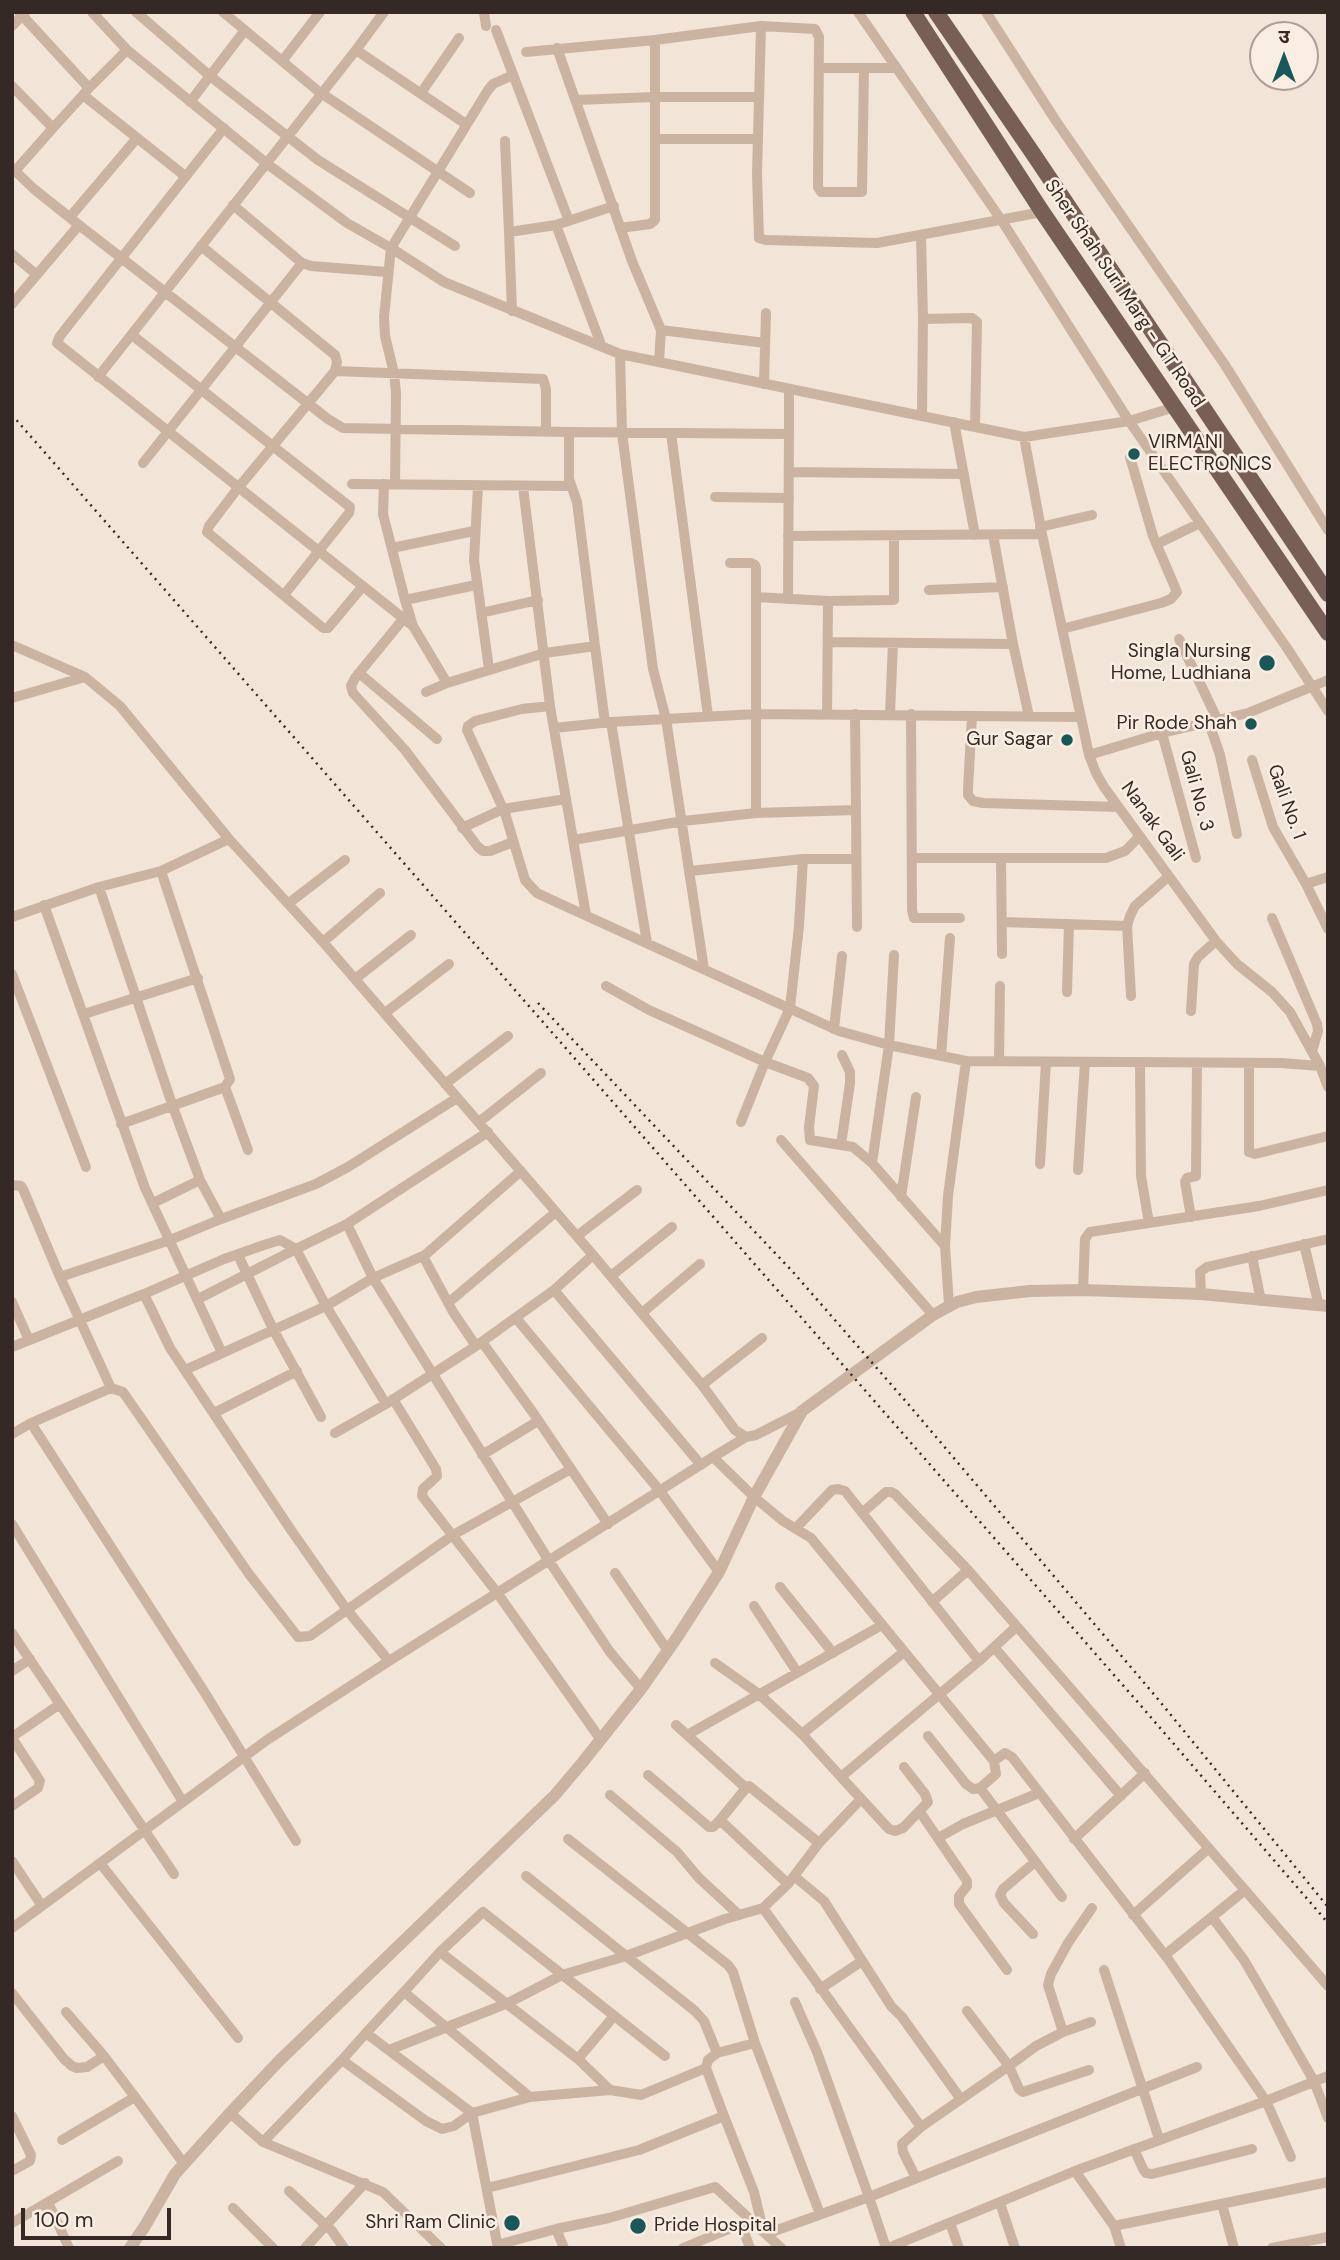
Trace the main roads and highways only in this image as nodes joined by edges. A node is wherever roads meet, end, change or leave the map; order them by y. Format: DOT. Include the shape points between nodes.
graph roads {
  1 [pos="913,12"];
  2 [pos="936,12"];
  3 [pos="1328,594"];
  4 [pos="1328,633"];
  1 -- 4 [label="main road, Sher Shah Suri Marg - GT Road" via="1042,212"];
  2 -- 3 [label="main road, Sher Shah Suri Marg - GT Road"];
}
